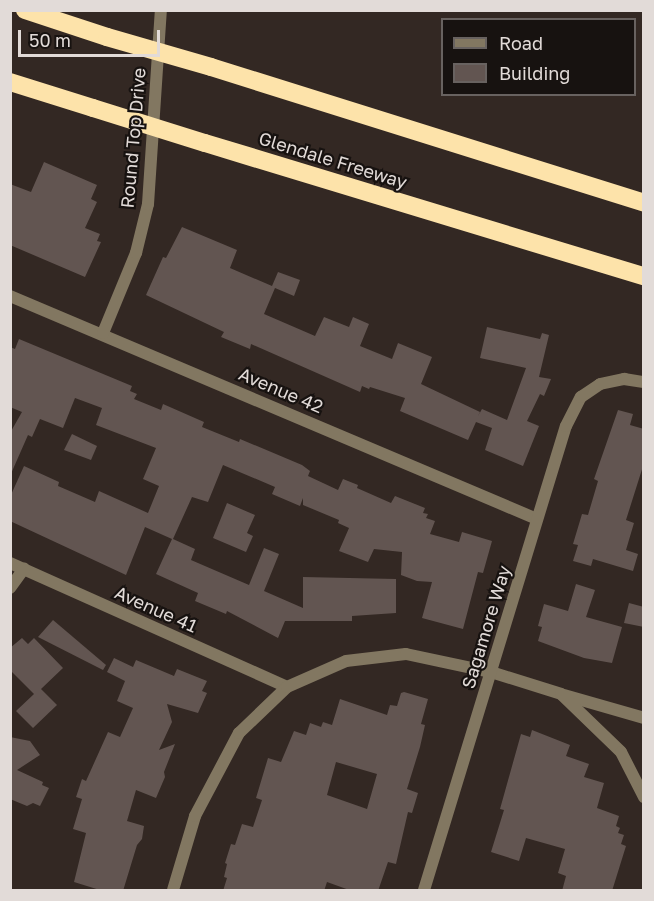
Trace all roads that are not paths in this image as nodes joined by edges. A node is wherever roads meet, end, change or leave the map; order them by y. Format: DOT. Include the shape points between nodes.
graph roads {
  1 [pos="25,10"];
  2 [pos="161,10"];
  3 [pos="10,82"];
  4 [pos="644,203"];
  5 [pos="644,276"];
  6 [pos="10,296"];
  7 [pos="103,333"];
  8 [pos="644,382"];
  9 [pos="537,519"];
  10 [pos="10,563"];
  11 [pos="24,569"];
  12 [pos="10,588"];
  13 [pos="491,672"];
  14 [pos="287,687"];
  15 [pos="561,694"];
  16 [pos="644,718"];
  17 [pos="644,797"];
  18 [pos="172,891"];
  19 [pos="424,891"];
  1 -- 4 [label="highway, bridge"];
  2 -- 7 [label="street, Round Top Drive" via="148,204 136,254"];
  3 -- 5 [label="highway, Glendale Freeway, bridge"];
  6 -- 7 [label="street, Avenue 42"];
  7 -- 9 [label="street, Avenue 42"];
  8 -- 9 [label="street, Sagamore Way" via="624,379 600,384 581,397 566,426"];
  9 -- 13 [label="street, Sagamore Way"];
  10 -- 11 [label="street, Avenue 41"];
  11 -- 12 [label="street"];
  11 -- 14 [label="street, Avenue 41"];
  13 -- 14 [label="street" via="406,654 346,661"];
  13 -- 15 [label="street"];
  13 -- 19 [label="street, Sagamore Way"];
  14 -- 18 [label="street" via="239,733 195,816"];
  15 -- 16 [label="street"];
  15 -- 17 [label="street" via="621,752"];
}
